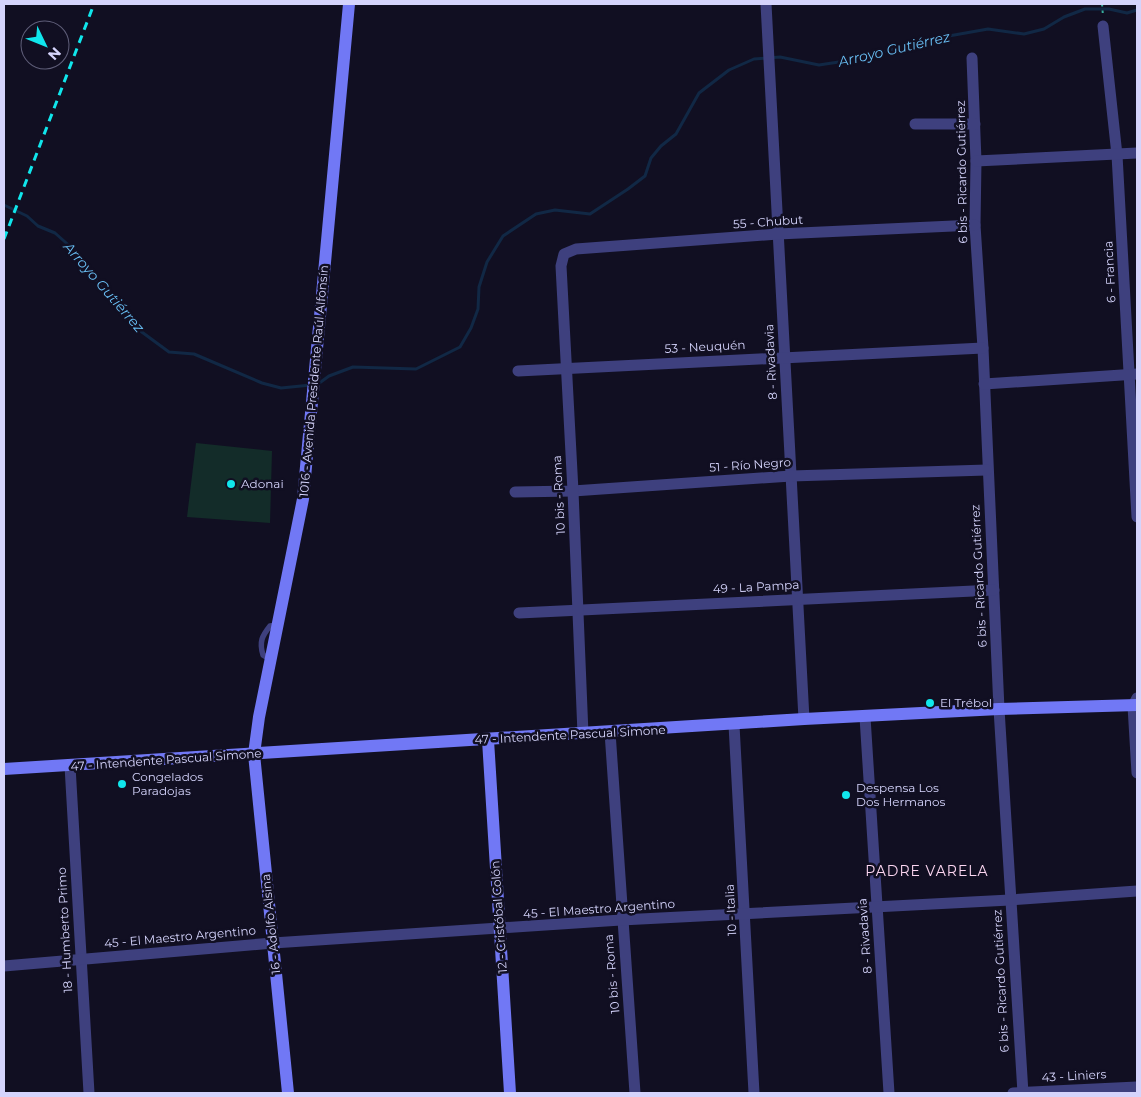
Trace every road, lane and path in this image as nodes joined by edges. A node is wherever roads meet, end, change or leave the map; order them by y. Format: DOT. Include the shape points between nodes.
graph roads {
  1 [pos="349,4"];
  2 [pos="766,4"];
  3 [pos="1103,26"];
  4 [pos="972,58"];
  5 [pos="915,124"];
  6 [pos="975,124"];
  7 [pos="1137,153"];
  8 [pos="1116,155"];
  9 [pos="976,161"];
  10 [pos="975,225"];
  11 [pos="778,234"];
  12 [pos="564,254"];
  13 [pos="983,348"];
  14 [pos="784,357"];
  15 [pos="566,369"];
  16 [pos="518,371"];
  17 [pos="1134,374"];
  18 [pos="984,384"];
  19 [pos="988,470"];
  20 [pos="791,476"];
  21 [pos="573,491"];
  22 [pos="515,492"];
  23 [pos="1137,517"];
  24 [pos="994,590"];
  25 [pos="798,599"];
  26 [pos="577,611"];
  27 [pos="519,613"];
  28 [pos="1136,703"];
  29 [pos="999,709"];
  30 [pos="865,717"];
  31 [pos="804,719"];
  32 [pos="734,725"];
  33 [pos="610,732"];
  34 [pos="583,734"];
  35 [pos="488,740"];
  36 [pos="254,754"];
  37 [pos="70,766"];
  38 [pos="4,769"];
  39 [pos="1137,773"];
  40 [pos="1137,891"];
  41 [pos="1010,900"];
  42 [pos="877,906"];
  43 [pos="745,914"];
  44 [pos="621,920"];
  45 [pos="499,929"];
  46 [pos="273,943"];
  47 [pos="81,960"];
  48 [pos="4,966"];
  49 [pos="1137,1087"];
  50 [pos="89,1093"];
  51 [pos="288,1093"];
  52 [pos="510,1093"];
  53 [pos="635,1093"];
  54 [pos="754,1093"];
  55 [pos="889,1093"];
  56 [pos="1013,1093"];
  57 [pos="1023,1093"];
  1 -- 36 [label="street, 1016 - Avenida Presidente Raúl Alfonsín" via="303,499"];
  2 -- 11 [label="street, 8 - Rivadavia"];
  3 -- 8 [label="street, 6 - Francia"];
  4 -- 6 [label="street, 6 bis - Ricardo Gutiérrez"];
  5 -- 6 [label="street"];
  6 -- 9 [label="street, 6 bis - Ricardo Gutiérrez"];
  7 -- 8 [label="street"];
  8 -- 9 [label="street"];
  8 -- 17 [label="street, 6 - Francia"];
  9 -- 10 [label="street, 6 bis - Ricardo Gutiérrez"];
  10 -- 11 [label="street, 55 - Chubut"];
  10 -- 13 [label="street, 6 bis - Ricardo Gutiérrez"];
  11 -- 12 [label="street, 55 - Chubut" via="576,249"];
  11 -- 14 [label="street, 8 - Rivadavia"];
  12 -- 15 [label="street, 10 bis - Roma" via="561,266"];
  13 -- 14 [label="street, 53 - Neuquén"];
  13 -- 18 [label="street, 6 bis - Ricardo Gutiérrez"];
  14 -- 15 [label="street, 53 - Neuquén"];
  14 -- 20 [label="street, 8 - Rivadavia"];
  15 -- 16 [label="street, 53 - Neuquén"];
  15 -- 21 [label="street, 10 bis - Roma"];
  17 -- 18 [label="street"];
  17 -- 23 [label="street, 6 - Francia"];
  18 -- 19 [label="street, 6 bis - Ricardo Gutiérrez"];
  19 -- 20 [label="street, 51 - Río Negro"];
  19 -- 24 [label="street, 6 bis - Ricardo Gutiérrez"];
  20 -- 21 [label="street, 51 - Río Negro"];
  20 -- 25 [label="street, 8 - Rivadavia"];
  21 -- 22 [label="street, 51 - Río Negro"];
  21 -- 26 [label="street, 10 bis - Roma"];
  24 -- 25 [label="street, 49 - La Pampa"];
  24 -- 29 [label="street, 6 bis - Ricardo Gutiérrez"];
  25 -- 26 [label="street, 49 - La Pampa"];
  25 -- 31 [label="street, 8 - Rivadavia"];
  26 -- 27 [label="street, 49 - La Pampa"];
  26 -- 34 [label="street, 10 bis - Roma"];
  28 -- 29 [label="street, 47 - Intendente Pascual Simone"];
  28 -- 39 [label="street"];
  29 -- 30 [label="street, 47 - Intendente Pascual Simone"];
  29 -- 41 [label="street, 6 bis - Ricardo Gutiérrez"];
  30 -- 31 [label="street, 47 - Intendente Pascual Simone"];
  30 -- 42 [label="street, 8 - Rivadavia"];
  31 -- 32 [label="street, 47 - Intendente Pascual Simone"];
  32 -- 33 [label="street, 47 - Intendente Pascual Simone"];
  32 -- 43 [label="street, 10 - Italia"];
  33 -- 34 [label="street, 47 - Intendente Pascual Simone"];
  33 -- 44 [label="street, 10 bis - Roma"];
  34 -- 35 [label="street, 47 - Intendente Pascual Simone"];
  35 -- 36 [label="street, 47 - Intendente Pascual Simone"];
  35 -- 45 [label="street, 12 - Cristóbal Colón"];
  36 -- 37 [label="street, 47 - Intendente Pascual Simone"];
  36 -- 46 [label="street, 16 - Adolfo Alsina"];
  37 -- 38 [label="street, 47 - Intendente Pascual Simone"];
  37 -- 47 [label="street, 18 - Humberto Primo"];
  40 -- 41 [label="street, 45 - El Maestro Argentino"];
  41 -- 42 [label="street, 45 - El Maestro Argentino"];
  41 -- 57 [label="street, 6 bis - Ricardo Gutiérrez"];
  42 -- 43 [label="street, 45 - El Maestro Argentino"];
  42 -- 55 [label="street, 8 - Rivadavia"];
  43 -- 44 [label="street, 45 - El Maestro Argentino"];
  43 -- 54 [label="street, 10 - Italia"];
  44 -- 45 [label="street, 45 - El Maestro Argentino"];
  44 -- 53 [label="street, 10 bis - Roma"];
  45 -- 46 [label="street, 45 - El Maestro Argentino"];
  45 -- 52 [label="street, 12 - Cristóbal Colón"];
  46 -- 47 [label="street, 45 - El Maestro Argentino"];
  46 -- 51 [label="street, 16 - Adolfo Alsina"];
  47 -- 48 [label="street, 45 - El Maestro Argentino"];
  47 -- 50 [label="street, 18 - Humberto Primo"];
  49 -- 57 [label="street, 43 - Liniers"];
  56 -- 57 [label="street, 43 - Liniers"];
}
